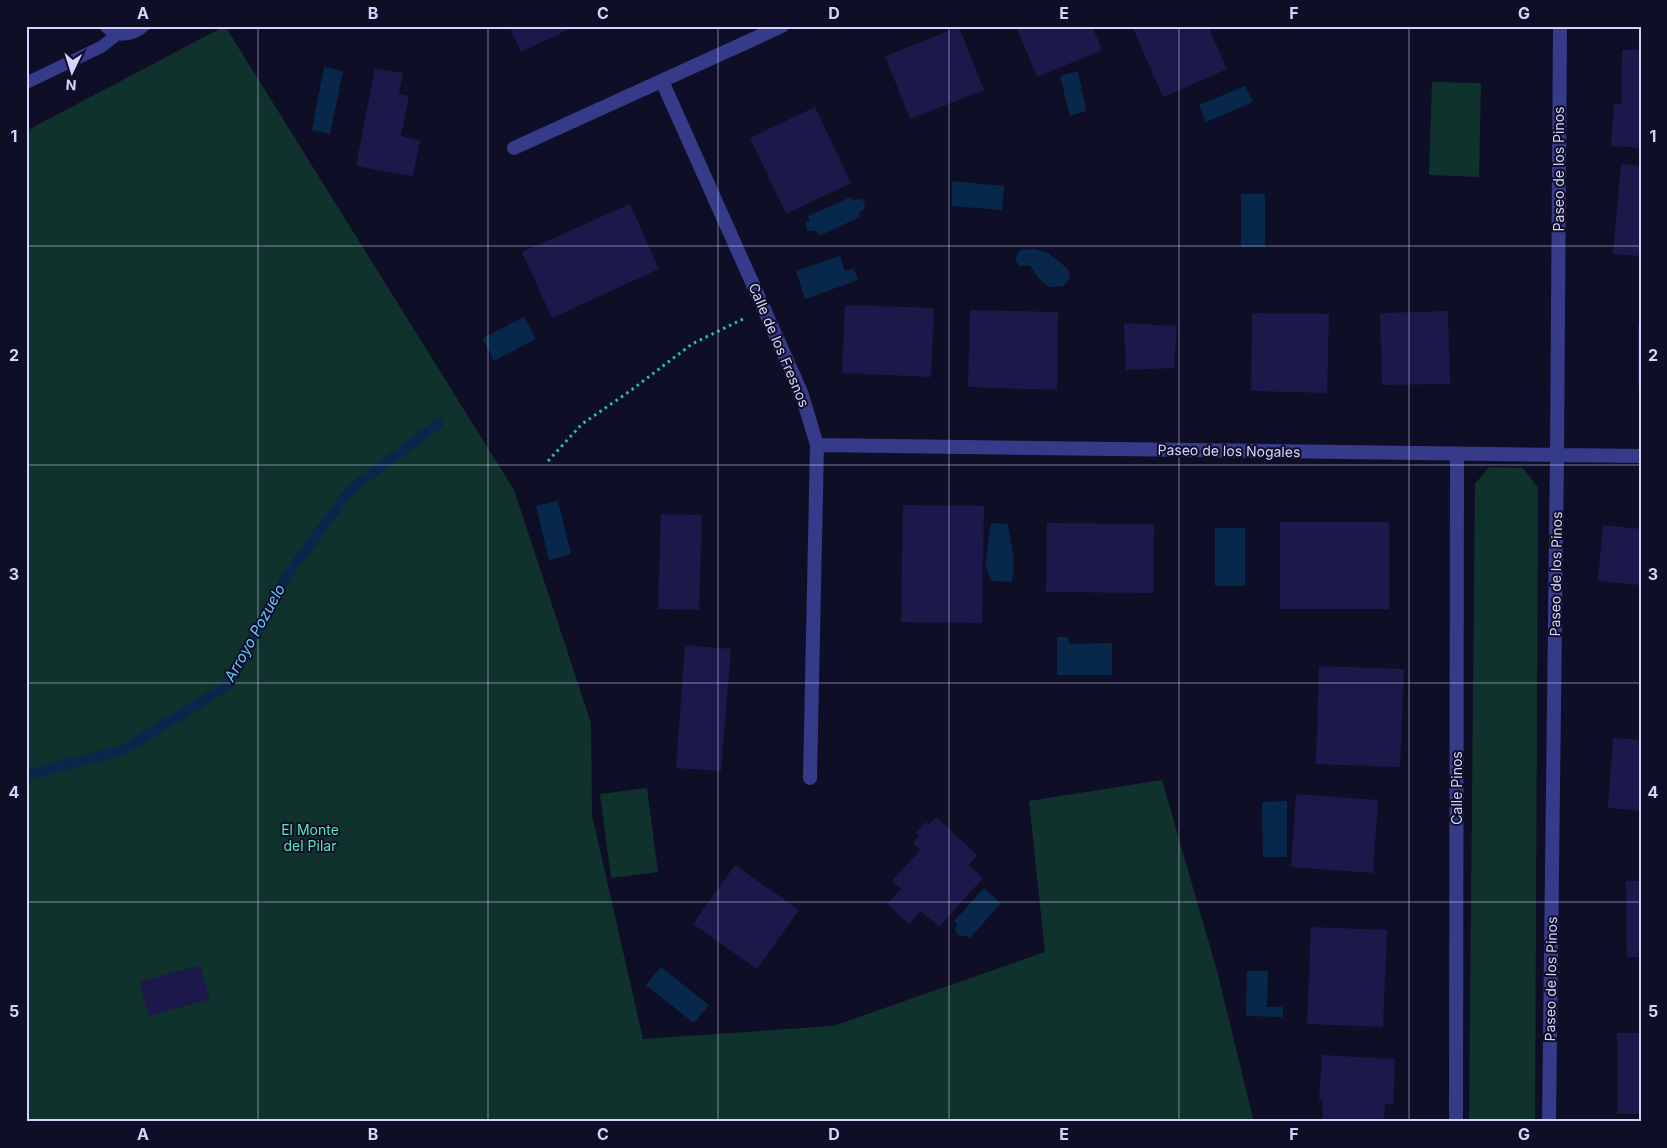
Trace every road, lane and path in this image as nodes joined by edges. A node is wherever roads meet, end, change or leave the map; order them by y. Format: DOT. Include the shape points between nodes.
graph roads {
  1 [pos="105,26"];
  2 [pos="144,26"];
  3 [pos="782,26"];
  4 [pos="1560,26"];
  5 [pos="118,34"];
  6 [pos="662,81"];
  7 [pos="26,83"];
  8 [pos="514,148"];
  9 [pos="764,308"];
  10 [pos="817,445"];
  11 [pos="1457,454"];
  12 [pos="1557,455"];
  13 [pos="1641,456"];
  14 [pos="548,461"];
  15 [pos="810,778"];
  16 [pos="1456,1122"];
  17 [pos="1549,1122"];
  1 -- 5 [label="lane"];
  2 -- 5 [label="lane" via="130,35"];
  3 -- 6 [label="street"];
  4 -- 12 [label="street, Paseo de los Pinos"];
  5 -- 7 [label="lane" via="101,47"];
  6 -- 8 [label="street"];
  6 -- 9 [label="street, Calle de los Fresnos"];
  9 -- 10 [label="street, Calle de los Fresnos" via="801,392"];
  9 -- 14 [label="path" via="692,344 582,424"];
  10 -- 11 [label="street, Paseo de los Nogales"];
  10 -- 15 [label="street, Calle de los Fresnos"];
  11 -- 12 [label="street, Paseo de los Nogales"];
  11 -- 16 [label="street, Calle Pinos"];
  12 -- 13 [label="street, Paseo de los Nogales"];
  12 -- 17 [label="street, Paseo de los Pinos"];
}
